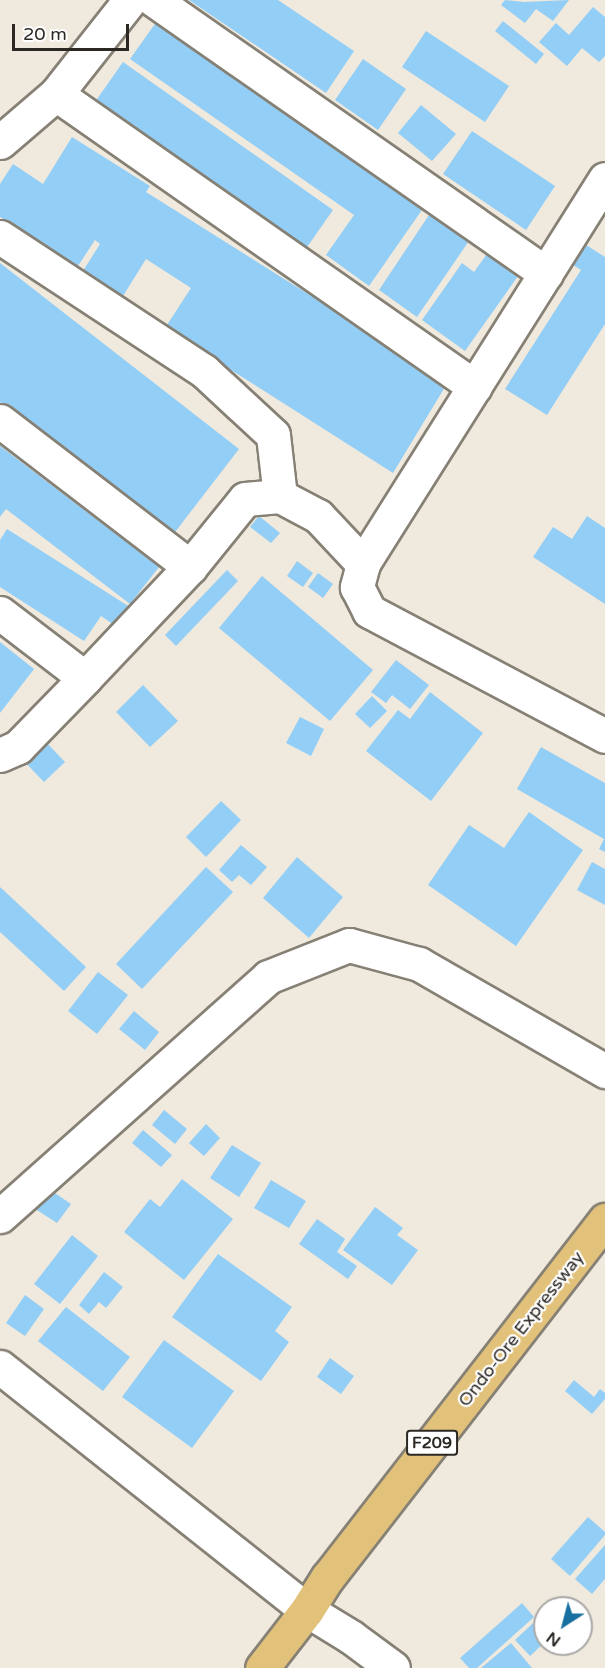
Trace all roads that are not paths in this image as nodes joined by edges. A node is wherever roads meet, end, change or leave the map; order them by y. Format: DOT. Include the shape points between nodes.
graph roads {
  1 [pos="130,0"];
  2 [pos="154,0"];
  3 [pos="56,94"];
  4 [pos="0,142"];
  5 [pos="605,179"];
  6 [pos="0,237"];
  7 [pos="546,273"];
  8 [pos="475,387"];
  9 [pos="0,420"];
  10 [pos="280,496"];
  11 [pos="363,564"];
  12 [pos="190,567"];
  13 [pos="0,613"];
  14 [pos="85,678"];
  15 [pos="605,736"];
  16 [pos="0,755"];
  17 [pos="605,1071"];
  18 [pos="0,1216"];
  19 [pos="600,1237"];
  20 [pos="0,1367"];
  21 [pos="307,1610"];
  22 [pos="262,1668"];
  23 [pos="393,1668"];
  1 -- 3 [label="street"];
  2 -- 7 [label="street"];
  3 -- 4 [label="street"];
  3 -- 8 [label="street"];
  5 -- 7 [label="street"];
  6 -- 10 [label="street" via="204,371 273,435"];
  7 -- 8 [label="street"];
  8 -- 11 [label="street"];
  9 -- 12 [label="street"];
  10 -- 11 [label="street" via="318,516"];
  10 -- 12 [label="street" via="245,499"];
  11 -- 15 [label="street" via="357,587 369,611"];
  12 -- 14 [label="street"];
  13 -- 14 [label="street"];
  14 -- 16 [label="street" via="18,747"];
  17 -- 18 [label="street" via="419,964 349,945 268,977"];
  19 -- 21 [label="main road, Ondo-Ore Expressway / F209" via="328,1577"];
  20 -- 21 [label="street"];
  21 -- 22 [label="main road, Ondo-Ore Expressway / F209"];
  21 -- 23 [label="street"];
}
